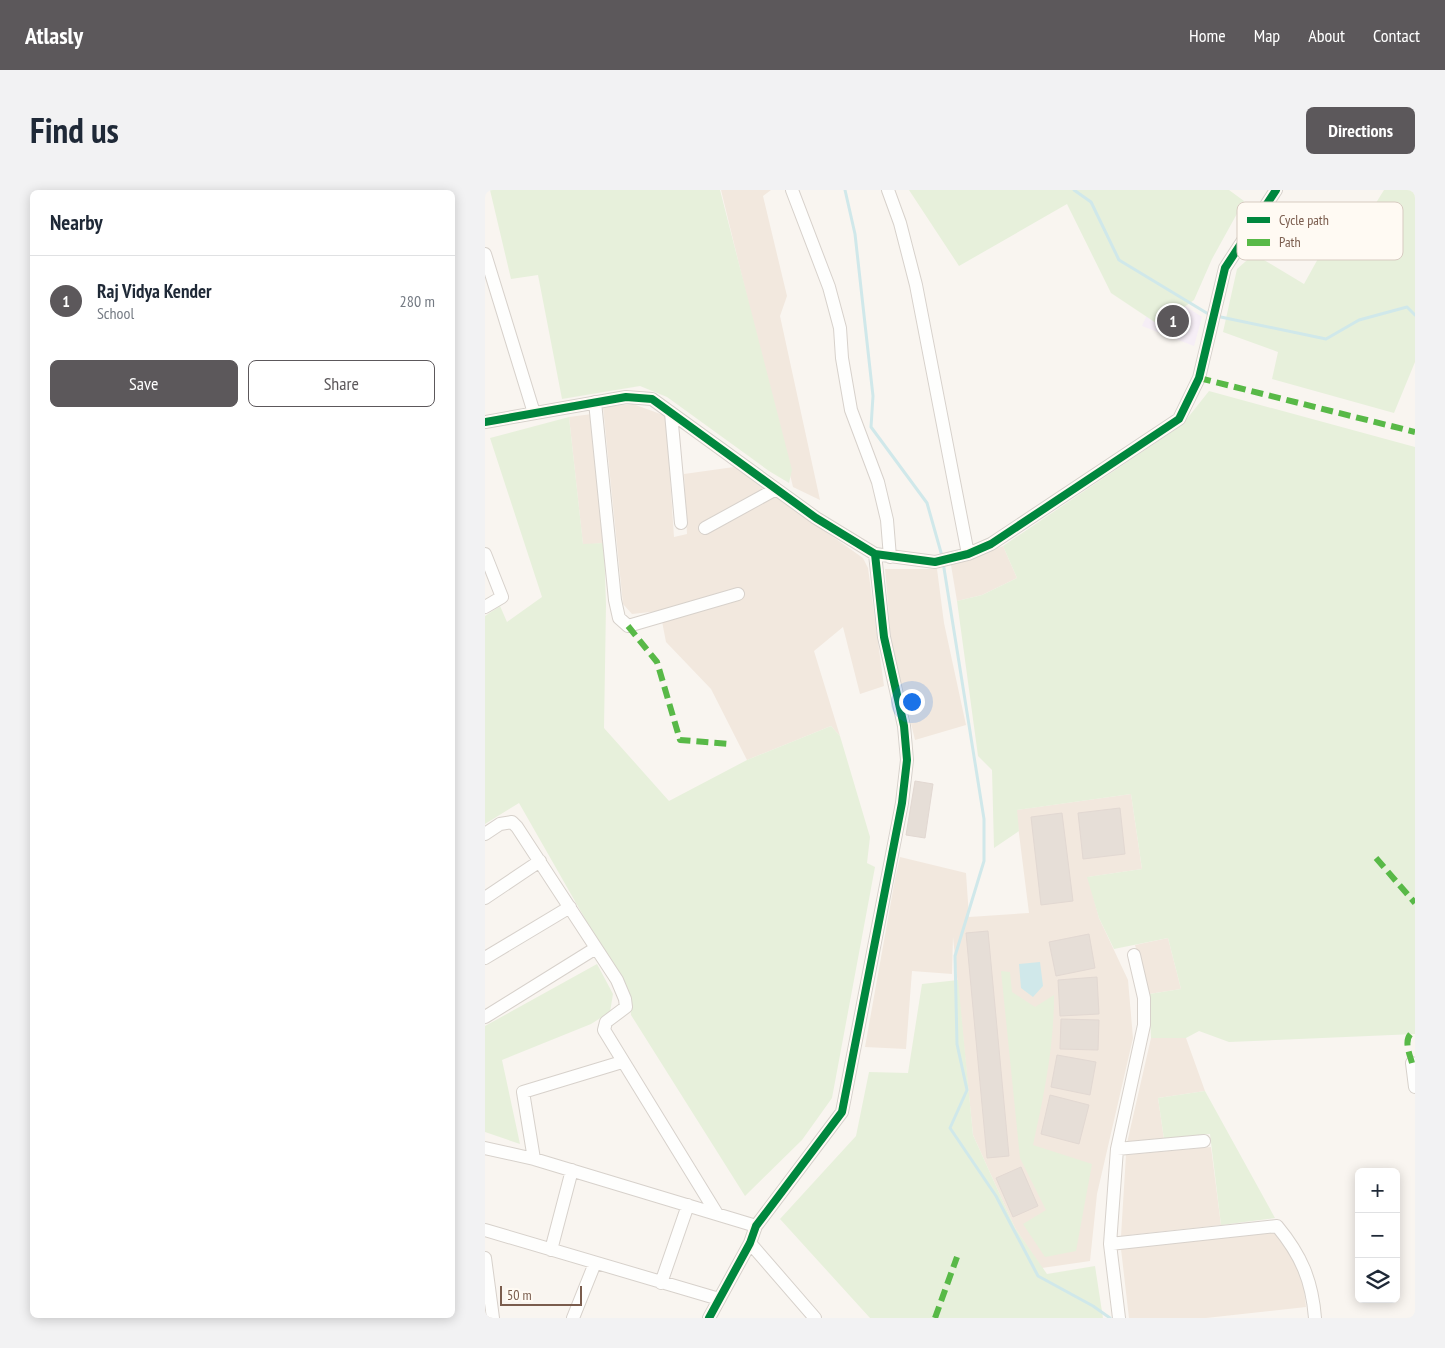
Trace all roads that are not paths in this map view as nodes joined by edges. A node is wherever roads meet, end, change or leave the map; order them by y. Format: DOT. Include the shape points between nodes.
graph roads {
  1 [pos="792,190"];
  2 [pos="888,190"];
  3 [pos="1276,190"];
  4 [pos="1268,202"];
  5 [pos="1237,250"];
  6 [pos="485,254"];
  7 [pos="595,402"];
  8 [pos="534,413"];
  9 [pos="671,414"];
  10 [pos="485,422"];
  11 [pos="776,489"];
  12 [pos="681,523"];
  13 [pos="705,528"];
  14 [pos="485,554"];
  15 [pos="875,554"];
  16 [pos="968,554"];
  17 [pos="890,558"];
  18 [pos="738,594"];
  19 [pos="485,607"];
  20 [pos="485,834"];
  21 [pos="540,862"];
  22 [pos="485,898"];
  23 [pos="569,907"];
  24 [pos="596,948"];
  25 [pos="1134,955"];
  26 [pos="485,958"];
  27 [pos="485,1017"];
  28 [pos="622,1062"];
  29 [pos="1411,1063"];
  30 [pos="1415,1087"];
  31 [pos="1204,1142"];
  32 [pos="485,1148"];
  33 [pos="1117,1149"];
  34 [pos="534,1159"];
  35 [pos="571,1170"];
  36 [pos="688,1206"];
  37 [pos="717,1214"];
  38 [pos="756,1226"];
  39 [pos="485,1230"];
  40 [pos="750,1242"];
  41 [pos="1109,1244"];
  42 [pos="551,1250"];
  43 [pos="485,1258"];
  44 [pos="595,1263"];
  45 [pos="486,1282"];
  46 [pos="661,1283"];
  47 [pos="719,1299"];
  48 [pos="493,1318"];
  49 [pos="573,1318"];
  50 [pos="709,1318"];
  51 [pos="815,1318"];
  52 [pos="1119,1318"];
  53 [pos="1313,1318"];
  1 -- 17 [label="street" via="829,286 840,328 851,410 880,492 887,520"];
  2 -- 16 [label="street" via="916,285"];
  3 -- 4 [label="street"];
  5 -- 16 [label="street" via="1225,268 1199,378 1179,419 991,544"];
  6 -- 8 [label="street"];
  7 -- 8 [label="street"];
  7 -- 9 [label="street" via="626,397 652,399"];
  7 -- 18 [label="street" via="619,618 628,626"];
  8 -- 10 [label="street"];
  9 -- 11 [label="street"];
  9 -- 12 [label="street"];
  11 -- 13 [label="street"];
  11 -- 15 [label="street" via="852,542"];
  14 -- 19 [label="street" via="502,597"];
  15 -- 17 [label="street"];
  15 -- 38 [label="street" via="884,637 904,726 907,760 902,803 842,1112"];
  16 -- 17 [label="street" via="935,562"];
  20 -- 21 [label="street" via="499,824 512,822"];
  21 -- 22 [label="street"];
  21 -- 23 [label="street"];
  23 -- 24 [label="street"];
  23 -- 26 [label="street"];
  24 -- 27 [label="street"];
  24 -- 28 [label="street" via="625,999 625,1007 606,1022 604,1030"];
  25 -- 33 [label="street" via="1144,998 1144,1025"];
  28 -- 34 [label="street" via="523,1092"];
  28 -- 37 [label="street"];
  29 -- 30 [label="street"];
  31 -- 33 [label="street"];
  32 -- 34 [label="street"];
  33 -- 41 [label="street"];
  34 -- 35 [label="street"];
  35 -- 36 [label="street"];
  35 -- 42 [label="street"];
  36 -- 37 [label="street"];
  36 -- 46 [label="street"];
  37 -- 38 [label="street"];
  38 -- 40 [label="street"];
  39 -- 42 [label="street"];
  40 -- 47 [label="street"];
  40 -- 51 [label="street"];
  41 -- 52 [label="street"];
  41 -- 53 [label="street" via="1277,1226 1296,1249 1314,1300"];
  42 -- 44 [label="street"];
  43 -- 45 [label="street"];
  44 -- 46 [label="street"];
  44 -- 49 [label="street"];
  45 -- 48 [label="street"];
  46 -- 47 [label="street"];
  47 -- 50 [label="street"];
}
